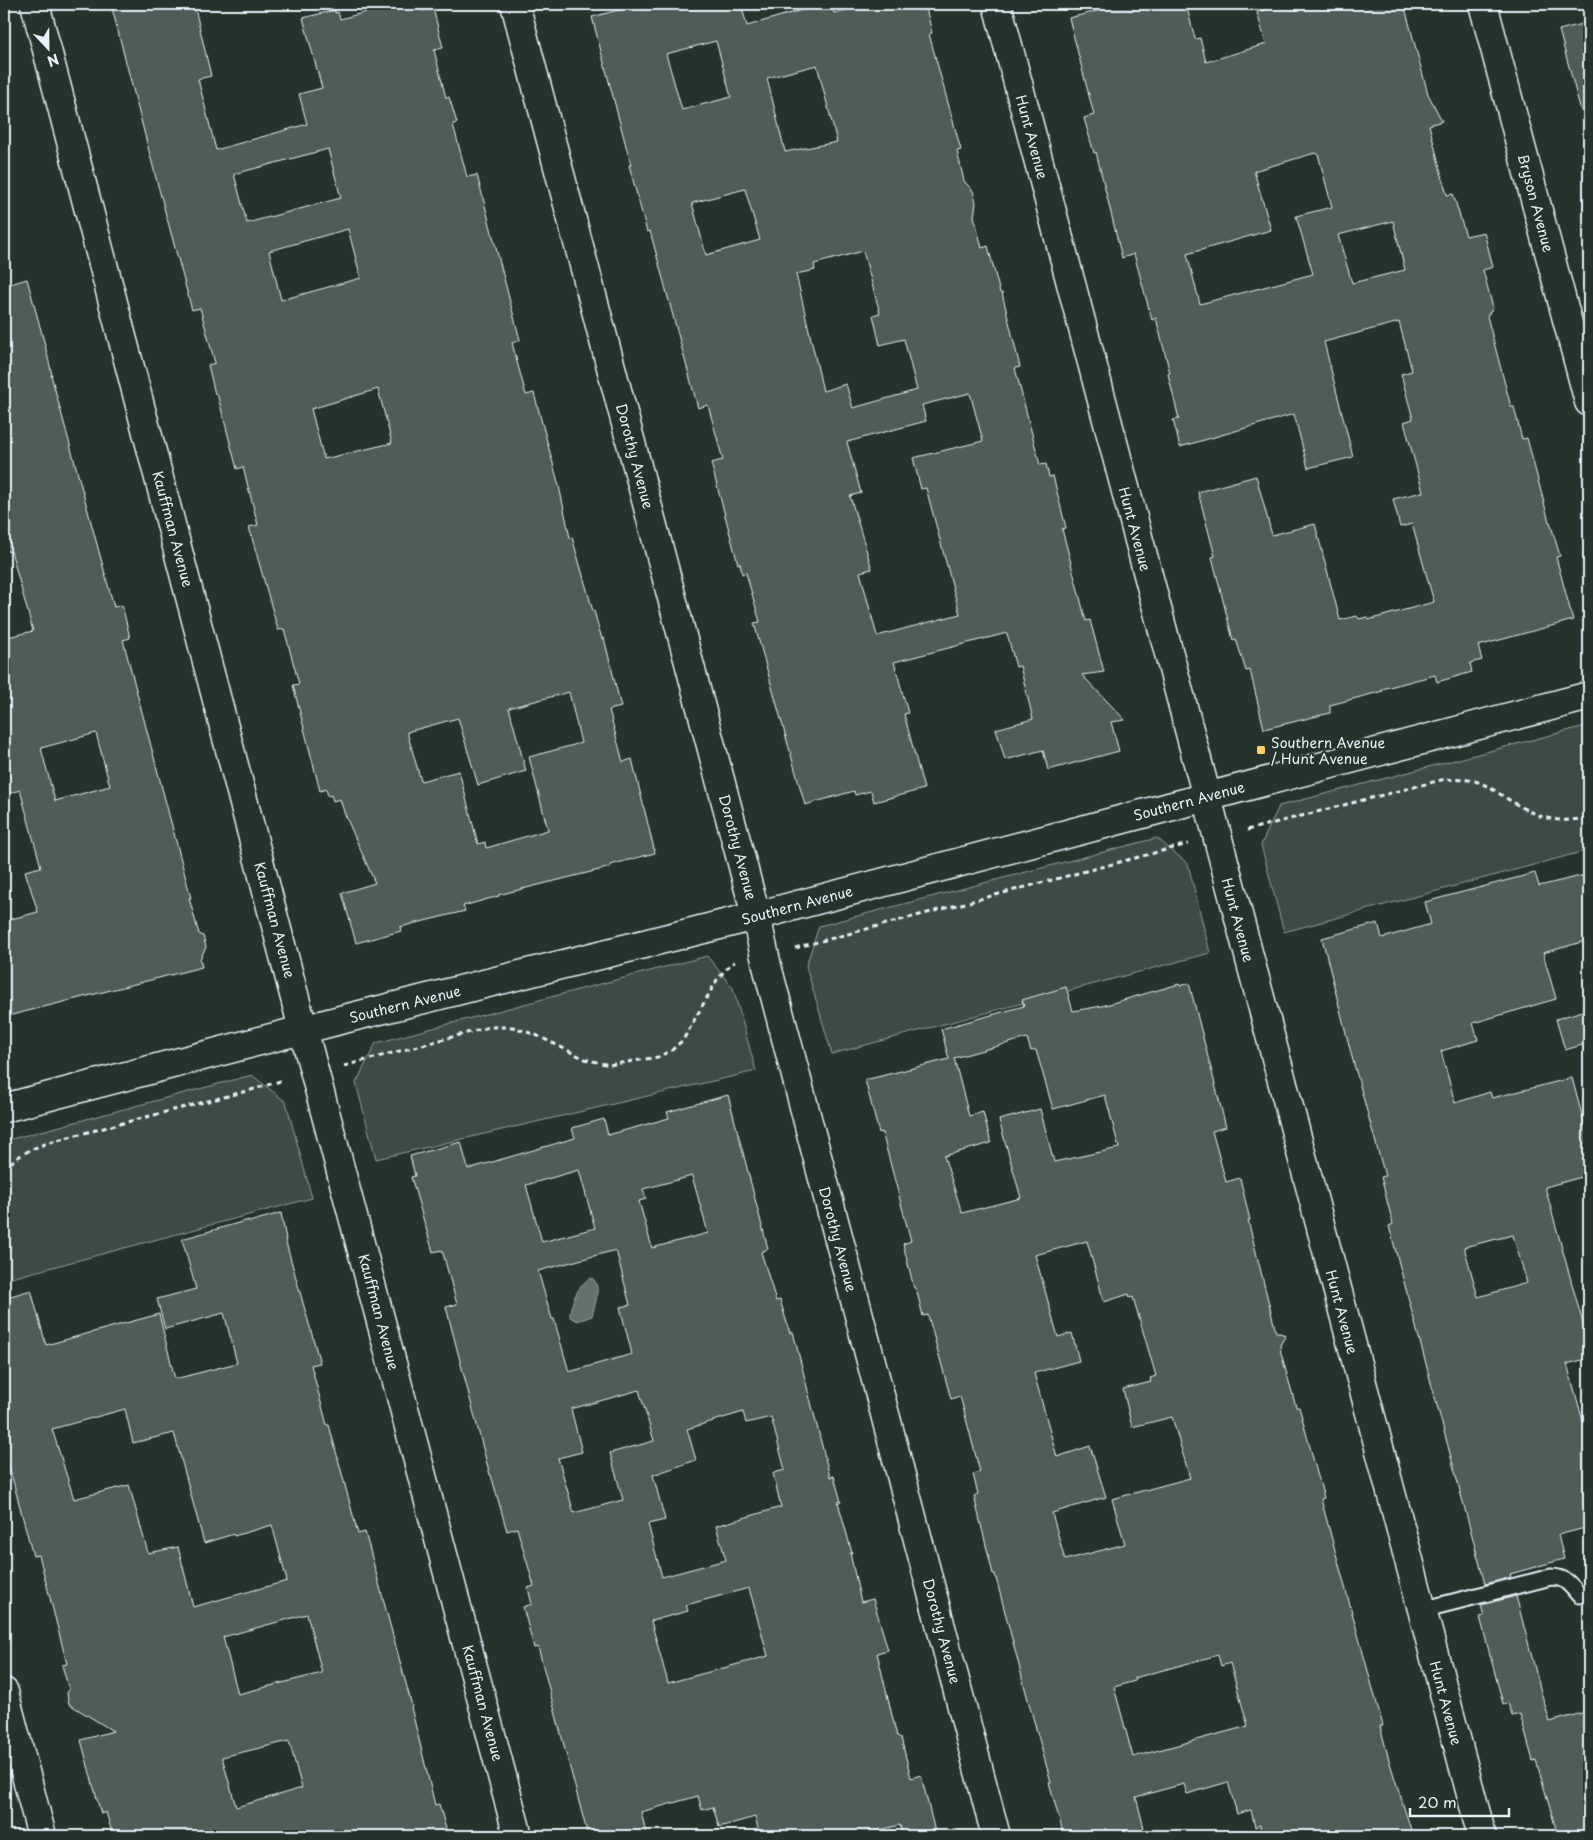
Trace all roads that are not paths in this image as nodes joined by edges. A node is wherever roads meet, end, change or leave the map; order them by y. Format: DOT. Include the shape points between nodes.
graph roads {
  1 [pos="35,4"];
  2 [pos="515,4"];
  3 [pos="997,4"];
  4 [pos="1484,4"];
  5 [pos="1589,402"];
  6 [pos="1589,696"];
  7 [pos="1205,797"];
  8 [pos="756,916"];
  9 [pos="303,1030"];
  10 [pos="4,1108"];
  11 [pos="1579,1594"];
  12 [pos="1422,1610"];
  13 [pos="4,1692"];
  14 [pos="42,1836"];
  15 [pos="518,1836"];
  16 [pos="996,1836"];
  17 [pos="1482,1836"];
  1 -- 9 [label="street, Kauffman Avenue"];
  2 -- 8 [label="street, Dorothy Avenue"];
  3 -- 7 [label="street, Hunt Avenue"];
  4 -- 5 [label="street, Bryson Avenue"];
  6 -- 7 [label="street, Southern Avenue"];
  7 -- 8 [label="street, Southern Avenue"];
  7 -- 12 [label="street, Hunt Avenue"];
  8 -- 9 [label="street, Southern Avenue"];
  8 -- 16 [label="street, Dorothy Avenue"];
  9 -- 10 [label="street, Southern Avenue"];
  9 -- 15 [label="street, Kauffman Avenue"];
  11 -- 12 [label="lane" via="1568,1582 1551,1577"];
  12 -- 17 [label="street, Hunt Avenue"];
  13 -- 14 [label="street"];
}
